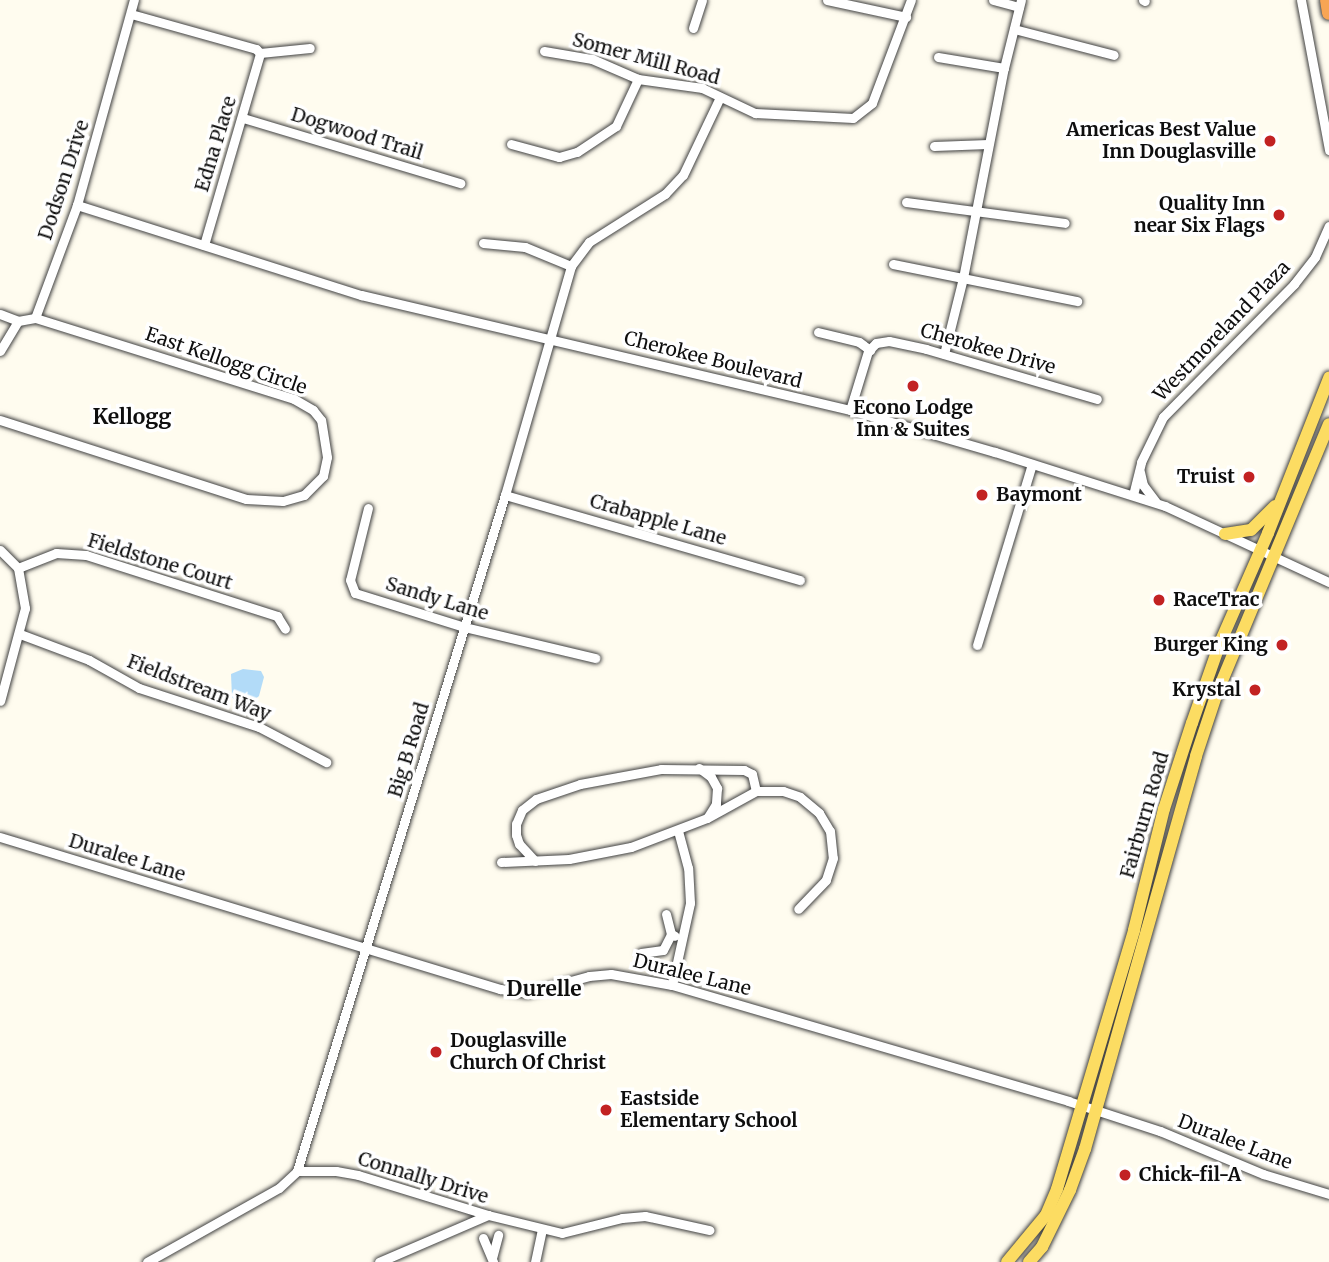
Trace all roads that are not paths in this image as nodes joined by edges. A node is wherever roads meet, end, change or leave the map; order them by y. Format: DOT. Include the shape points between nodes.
graph roads {
  1 [pos="134,0"];
  2 [pos="702,0"];
  3 [pos="827,0"];
  4 [pos="911,0"];
  5 [pos="993,0"];
  6 [pos="1301,0"];
  7 [pos="1327,0"];
  8 [pos="1020,4"];
  9 [pos="1329,13"];
  10 [pos="131,14"];
  11 [pos="906,17"];
  12 [pos="693,28"];
  13 [pos="1014,29"];
  14 [pos="310,48"];
  15 [pos="544,51"];
  16 [pos="260,53"];
  17 [pos="1114,55"];
  18 [pos="938,57"];
  19 [pos="1004,68"];
  20 [pos="638,79"];
  21 [pos="720,97"];
  22 [pos="243,118"];
  23 [pos="511,144"];
  24 [pos="988,144"];
  25 [pos="934,146"];
  26 [pos="1329,150"];
  27 [pos="460,183"];
  28 [pos="906,202"];
  29 [pos="77,205"];
  30 [pos="974,209"];
  31 [pos="1065,223"];
  32 [pos="1329,226"];
  33 [pos="484,243"];
  34 [pos="204,244"];
  35 [pos="893,264"];
  36 [pos="571,266"];
  37 [pos="963,278"];
  38 [pos="1077,301"];
  39 [pos="0,314"];
  40 [pos="35,318"];
  41 [pos="18,321"];
  42 [pos="818,332"];
  43 [pos="552,339"];
  44 [pos="870,350"];
  45 [pos="0,351"];
  46 [pos="944,354"];
  47 [pos="1329,378"];
  48 [pos="1097,399"];
  49 [pos="850,410"];
  50 [pos="0,420"];
  51 [pos="1329,424"];
  52 [pos="1141,462"];
  53 [pos="1032,464"];
  54 [pos="1138,476"];
  55 [pos="1114,489"];
  56 [pos="505,495"];
  57 [pos="1133,495"];
  58 [pos="1282,498"];
  59 [pos="1157,503"];
  60 [pos="368,508"];
  61 [pos="1225,534"];
  62 [pos="0,550"];
  63 [pos="1260,551"];
  64 [pos="1272,556"];
  65 [pos="18,568"];
  66 [pos="800,580"];
  67 [pos="1329,582"];
  68 [pos="464,627"];
  69 [pos="285,629"];
  70 [pos="20,634"];
  71 [pos="977,645"];
  72 [pos="595,658"];
  73 [pos="0,701"];
  74 [pos="326,762"];
  75 [pos="699,768"];
  76 [pos="756,791"];
  77 [pos="707,818"];
  78 [pos="678,831"];
  79 [pos="0,837"];
  80 [pos="535,861"];
  81 [pos="501,862"];
  82 [pos="798,909"];
  83 [pos="666,914"];
  84 [pos="671,934"];
  85 [pos="684,938"];
  86 [pos="365,950"];
  87 [pos="641,953"];
  88 [pos="669,985"];
  89 [pos="1083,1106"];
  90 [pos="1096,1110"];
  91 [pos="297,1171"];
  92 [pos="1329,1194"];
  93 [pos="488,1215"];
  94 [pos="542,1230"];
  95 [pos="709,1230"];
  96 [pos="498,1235"];
  97 [pos="483,1238"];
  98 [pos="493,1260"];
  99 [pos="147,1262"];
  100 [pos="380,1262"];
  101 [pos="535,1262"];
  102 [pos="1007,1262"];
  103 [pos="1029,1262"];
  1 -- 10 [label="street, Dodson Drive"];
  2 -- 12 [label="street"];
  3 -- 11 [label="street"];
  4 -- 11 [label="street, Somer Mill Road"];
  5 -- 8 [label="street"];
  6 -- 26 [label="street"];
  7 -- 9 [label="highway"];
  8 -- 13 [label="street"];
  10 -- 16 [label="street"];
  10 -- 29 [label="street, Dodson Drive"];
  11 -- 21 [label="street, Somer Mill Road" via="872,103 853,118 755,113"];
  13 -- 17 [label="street"];
  13 -- 19 [label="street"];
  14 -- 16 [label="street"];
  15 -- 20 [label="street, Somer Mill Road" via="592,59"];
  16 -- 22 [label="street, Edna Place"];
  18 -- 19 [label="street"];
  19 -- 24 [label="street"];
  20 -- 21 [label="street, Somer Mill Road" via="702,88"];
  20 -- 23 [label="street" via="615,126 577,152 559,157"];
  21 -- 36 [label="street" via="682,175 665,194 589,242"];
  22 -- 27 [label="street, Dogwood Trail"];
  22 -- 34 [label="street, Edna Place"];
  24 -- 25 [label="street"];
  24 -- 30 [label="street"];
  28 -- 30 [label="street"];
  29 -- 34 [label="street, Cherokee Boulevard"];
  29 -- 40 [label="street, Dodson Drive"];
  30 -- 31 [label="street"];
  30 -- 37 [label="street"];
  32 -- 52 [label="street, Westmoreland Plaza" via="1315,257 1294,284 1163,417"];
  33 -- 36 [label="street" via="526,247"];
  34 -- 43 [label="street, Cherokee Boulevard" via="361,295"];
  35 -- 37 [label="street"];
  36 -- 43 [label="street, Big B Road"];
  37 -- 38 [label="street"];
  37 -- 46 [label="street"];
  39 -- 41 [label="street"];
  40 -- 41 [label="street"];
  40 -- 50 [label="street, East Kellogg Circle" via="295,399 321,420 327,457 323,476 304,495 282,501 246,499"];
  41 -- 45 [label="street"];
  42 -- 44 [label="street" via="859,342"];
  43 -- 49 [label="street, Cherokee Boulevard"];
  43 -- 56 [label="street, Big B Road"];
  44 -- 46 [label="street, Cherokee Drive" via="876,343 889,341"];
  44 -- 49 [label="street"];
  46 -- 48 [label="street, Cherokee Drive"];
  47 -- 58 [label="main road, Fairburn Road"];
  49 -- 53 [label="street, Cherokee Boulevard"];
  51 -- 64 [label="main road, Fairburn Road"];
  52 -- 54 [label="street, Westmoreland Plaza"];
  52 -- 59 [label="street" via="1143,485"];
  53 -- 55 [label="street, Cherokee Boulevard"];
  53 -- 71 [label="street"];
  54 -- 55 [label="street"];
  54 -- 57 [label="street, Westmoreland Plaza"];
  55 -- 57 [label="street, Cherokee Boulevard"];
  56 -- 66 [label="street, Crabapple Lane"];
  56 -- 68 [label="street, Big B Road"];
  57 -- 59 [label="street, Cherokee Boulevard"];
  58 -- 61 [label="main road" via="1251,530"];
  58 -- 63 [label="main road, Fairburn Road"];
  59 -- 61 [label="street, Cherokee Boulevard"];
  60 -- 68 [label="street, Sandy Lane" via="350,580 355,593"];
  61 -- 63 [label="street, Cherokee Boulevard"];
  62 -- 65 [label="street"];
  63 -- 64 [label="street, Cherokee Boulevard"];
  63 -- 89 [label="main road, Fairburn Road" via="1220,643 1167,800"];
  64 -- 67 [label="street, Cherokee Boulevard"];
  64 -- 90 [label="main road, Fairburn Road" via="1199,746"];
  65 -- 69 [label="street, Fieldstone Court" via="57,553 86,555 277,616"];
  65 -- 70 [label="street" via="25,608"];
  68 -- 72 [label="street, Sandy Lane"];
  68 -- 86 [label="street, Big B Road"];
  70 -- 73 [label="street"];
  70 -- 74 [label="street, Fieldstream Way" via="89,660 139,688 259,727"];
  75 -- 76 [label="street" via="744,770 752,774"];
  75 -- 77 [label="street" via="717,788 716,804"];
  75 -- 80 [label="street" via="613,776 536,799 522,810 516,824 519,844"];
  76 -- 77 [label="street"];
  76 -- 82 [label="street" via="783,791 800,797 819,813 830,831 833,858 826,880"];
  77 -- 78 [label="street"];
  78 -- 80 [label="street" via="602,853"];
  78 -- 85 [label="street" via="690,887"];
  79 -- 86 [label="street, Duralee Lane"];
  80 -- 81 [label="street"];
  83 -- 84 [label="street"];
  84 -- 85 [label="street"];
  84 -- 87 [label="street" via="663,950"];
  85 -- 88 [label="street"];
  86 -- 88 [label="street, Duralee Lane" via="527,993 611,974"];
  86 -- 91 [label="street, Big B Road"];
  88 -- 89 [label="street, Duralee Lane"];
  89 -- 90 [label="street, Duralee Lane"];
  89 -- 102 [label="main road, Fairburn Road" via="1046,1215"];
  90 -- 92 [label="street, Duralee Lane" via="1263,1174"];
  90 -- 103 [label="main road, Fairburn Road" via="1073,1183 1042,1247"];
  91 -- 93 [label="street, Connally Drive" via="358,1175"];
  91 -- 99 [label="street" via="279,1188"];
  93 -- 94 [label="street, Connally Drive"];
  93 -- 100 [label="street"];
  94 -- 95 [label="street, Connally Drive" via="562,1233 645,1216"];
  94 -- 101 [label="street"];
  96 -- 98 [label="street"];
  97 -- 98 [label="street"];
}
